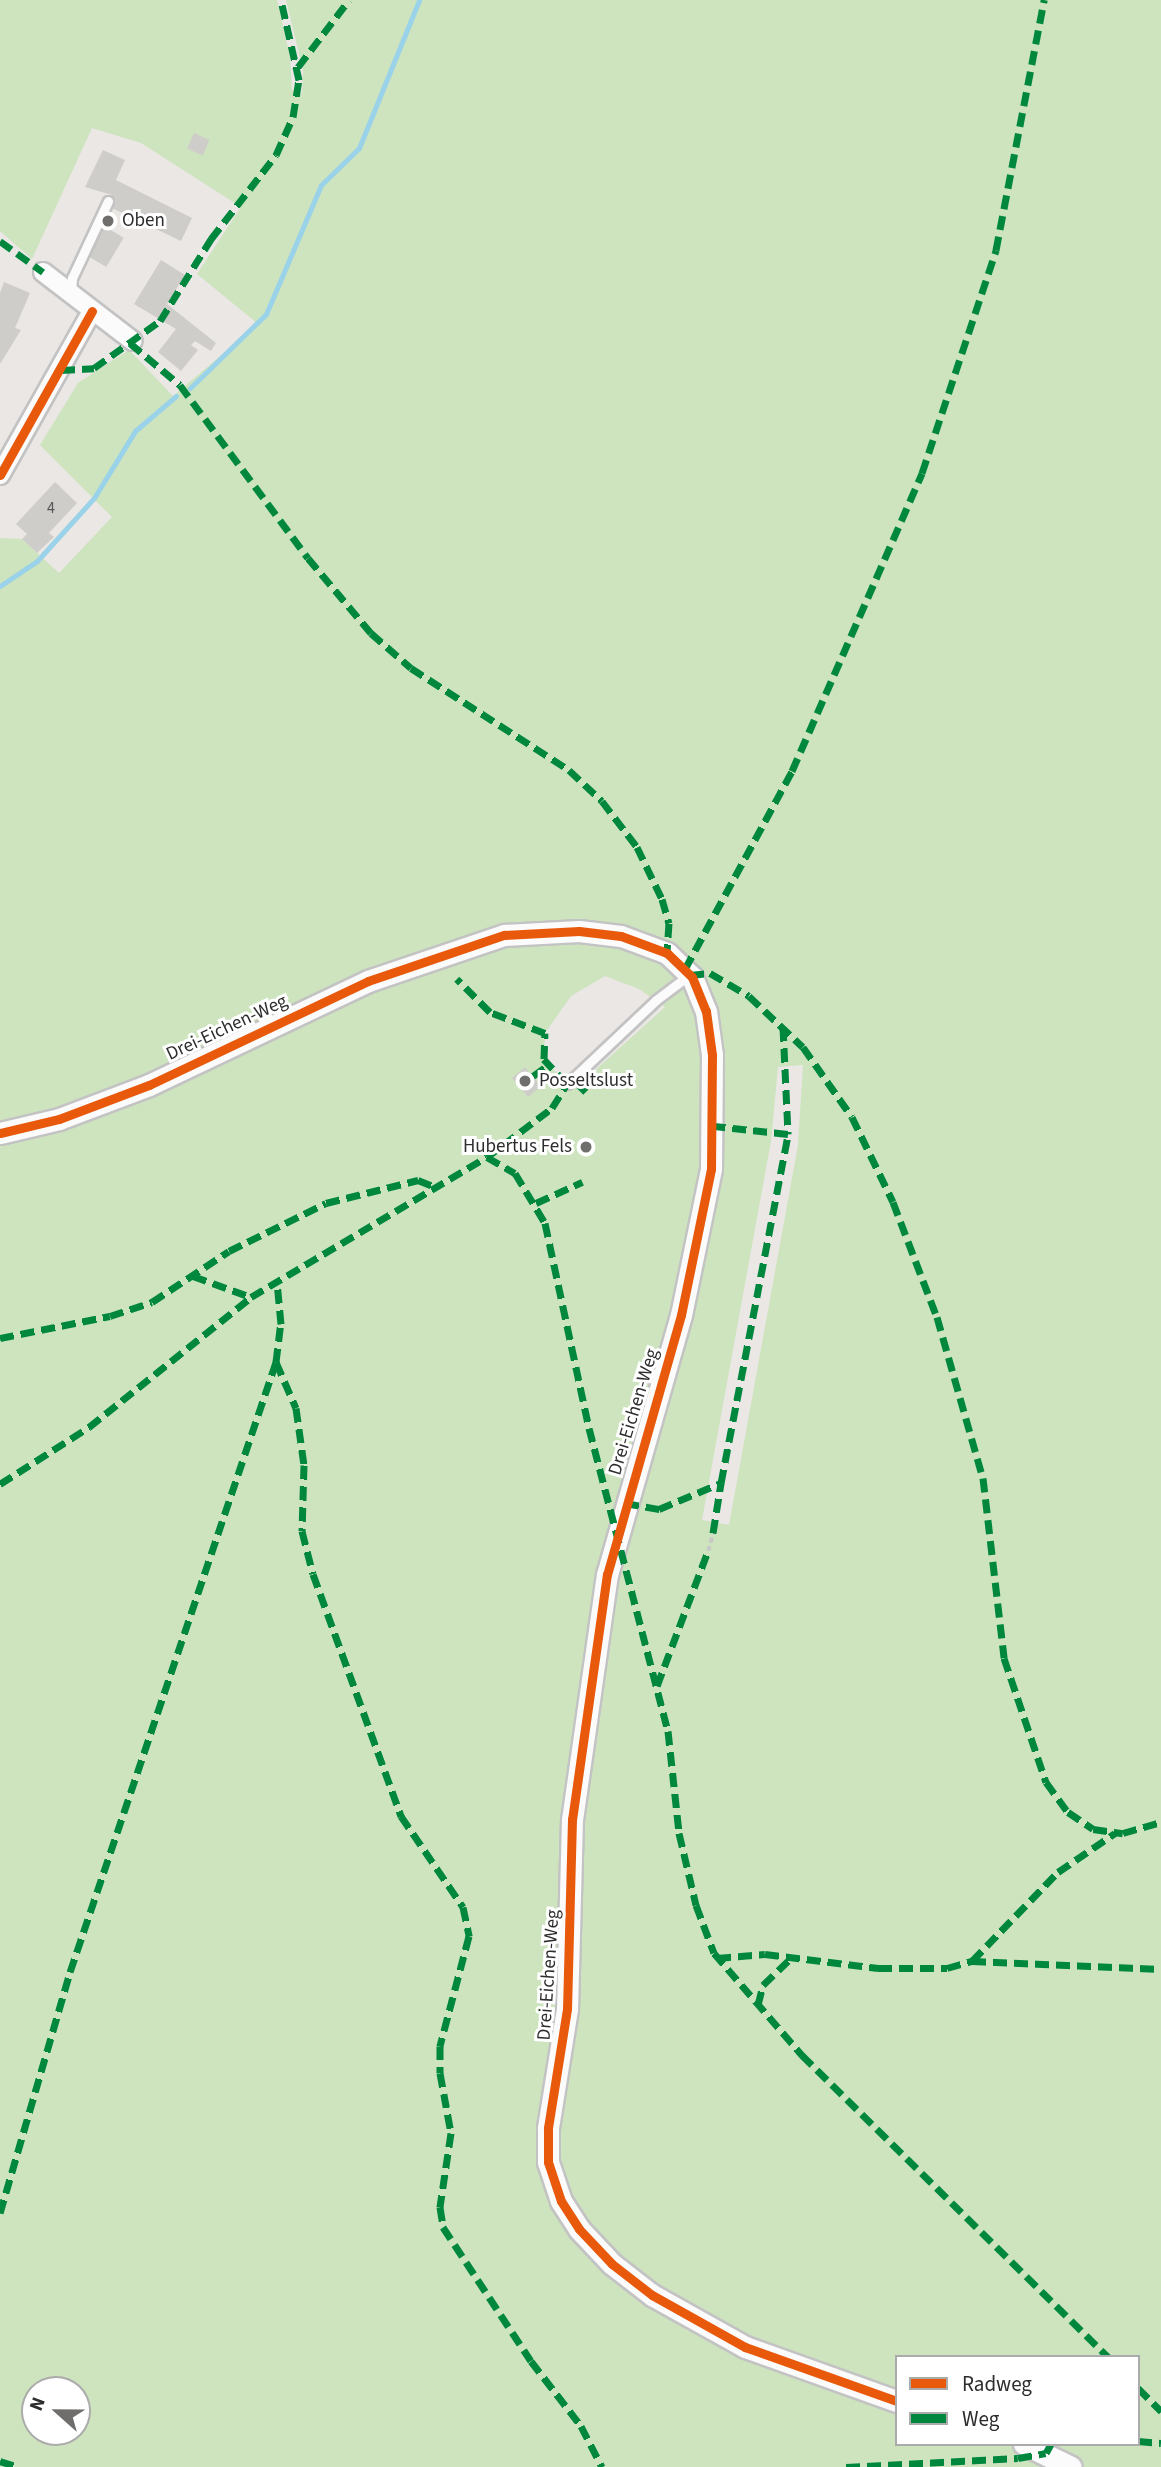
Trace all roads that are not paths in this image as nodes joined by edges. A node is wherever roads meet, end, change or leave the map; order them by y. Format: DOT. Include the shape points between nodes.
graph roads {
  1 [pos="108,201"];
  2 [pos="43,272"];
  3 [pos="71,290"];
  4 [pos="92,310"];
  5 [pos="133,341"];
  6 [pos="0,475"];
  7 [pos="690,975"];
  8 [pos="567,1084"];
  9 [pos="0,1133"];
  10 [pos="895,2400"];
  11 [pos="1028,2446"];
  12 [pos="1071,2467"];
  1 -- 3 [label="lane" via="72,278"];
  2 -- 3 [label="street"];
  3 -- 4 [label="street"];
  4 -- 5 [label="street"];
  4 -- 6 [label="street"];
  7 -- 8 [label="lane" via="656,1000"];
  7 -- 9 [label="street, Drei-Eichen-Weg" via="667,953 609,933 554,931 487,939 368,981 149,1085 59,1119"];
  7 -- 10 [label="street, Drei-Eichen-Weg" via="706,1011 712,1055 710,1177 681,1315 621,1515 605,1588 573,1808 567,2008 550,2110 548,2162 561,2201 579,2229 611,2264 652,2295 746,2347"];
  11 -- 12 [label="street"];
}
